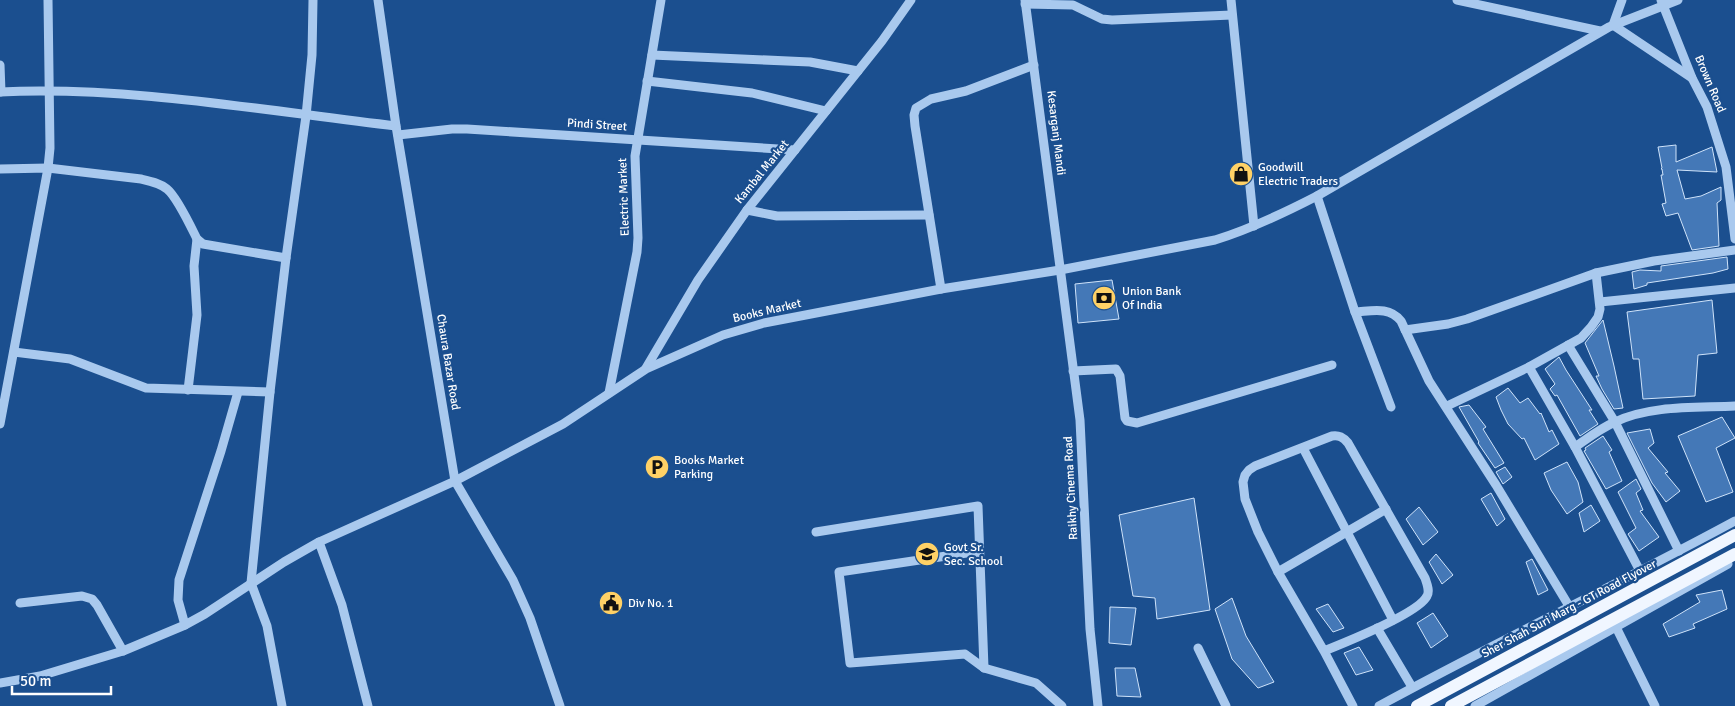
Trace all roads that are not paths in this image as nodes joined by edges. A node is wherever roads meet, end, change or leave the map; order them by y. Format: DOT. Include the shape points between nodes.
graph roads {
  1 [pos="48,0"];
  2 [pos="313,0"];
  3 [pos="378,0"];
  4 [pos="661,0"];
  5 [pos="911,0"];
  6 [pos="1230,0"];
  7 [pos="1457,0"];
  8 [pos="1622,0"];
  9 [pos="1678,0"];
  10 [pos="1025,2"];
  11 [pos="1662,3"];
  12 [pos="1232,15"];
  13 [pos="1613,25"];
  14 [pos="1600,32"];
  15 [pos="652,55"];
  16 [pos="0,65"];
  17 [pos="1034,65"];
  18 [pos="858,71"];
  19 [pos="1692,78"];
  20 [pos="647,81"];
  21 [pos="49,90"];
  22 [pos="1,92"];
  23 [pos="826,112"];
  24 [pos="306,116"];
  25 [pos="397,130"];
  26 [pos="636,140"];
  27 [pos="795,150"];
  28 [pos="48,168"];
  29 [pos="0,169"];
  30 [pos="1317,196"];
  31 [pos="747,210"];
  32 [pos="929,215"];
  33 [pos="1254,226"];
  34 [pos="197,239"];
  35 [pos="1735,239"];
  36 [pos="1735,250"];
  37 [pos="286,258"];
  38 [pos="1060,270"];
  39 [pos="1596,273"];
  40 [pos="1735,288"];
  41 [pos="941,289"];
  42 [pos="1600,302"];
  43 [pos="1355,312"];
  44 [pos="1405,330"];
  45 [pos="1568,345"];
  46 [pos="14,352"];
  47 [pos="1332,366"];
  48 [pos="1529,367"];
  49 [pos="646,369"];
  50 [pos="1073,370"];
  51 [pos="188,390"];
  52 [pos="238,392"];
  53 [pos="270,392"];
  54 [pos="609,393"];
  55 [pos="1447,406"];
  56 [pos="1735,406"];
  57 [pos="1391,407"];
  58 [pos="1615,422"];
  59 [pos="0,424"];
  60 [pos="1575,446"];
  61 [pos="1303,448"];
  62 [pos="455,481"];
  63 [pos="1386,509"];
  64 [pos="1735,521"];
  65 [pos="816,532"];
  66 [pos="1346,532"];
  67 [pos="1735,535"];
  68 [pos="319,542"];
  69 [pos="980,551"];
  70 [pos="1679,551"];
  71 [pos="1735,554"];
  72 [pos="1735,561"];
  73 [pos="1640,571"];
  74 [pos="1278,572"];
  75 [pos="251,583"];
  76 [pos="20,603"];
  77 [pos="1569,606"];
  78 [pos="1393,620"];
  79 [pos="185,624"];
  80 [pos="1616,627"];
  81 [pos="1377,628"];
  82 [pos="1198,648"];
  83 [pos="123,651"];
  84 [pos="1324,651"];
  85 [pos="984,668"];
  86 [pos="0,683"];
  87 [pos="1412,687"];
  88 [pos="282,706"];
  89 [pos="368,706"];
  90 [pos="560,706"];
  91 [pos="1062,706"];
  92 [pos="1098,706"];
  93 [pos="1226,706"];
  94 [pos="1353,706"];
  95 [pos="1378,706"];
  96 [pos="1416,706"];
  97 [pos="1451,706"];
  98 [pos="1475,706"];
  99 [pos="1655,706"];
  1 -- 21 [label="street"];
  2 -- 24 [label="street"];
  3 -- 25 [label="street, Chaura Bazar Road"];
  4 -- 15 [label="street, Electric Market"];
  5 -- 18 [label="street, Kambal Market"];
  6 -- 12 [label="street"];
  7 -- 14 [label="street"];
  8 -- 13 [label="street"];
  9 -- 11 [label="street, Books Market"];
  10 -- 12 [label="street" via="1073,5 1112,20"];
  10 -- 17 [label="street, Kesarganj Mandi"];
  11 -- 13 [label="street, Books Market"];
  11 -- 19 [label="street, Brown Road"];
  12 -- 33 [label="street"];
  13 -- 14 [label="street, Books Market"];
  13 -- 19 [label="street"];
  14 -- 30 [label="street, Books Market"];
  15 -- 18 [label="street" via="810,62"];
  15 -- 20 [label="street, Electric Market"];
  16 -- 22 [label="street"];
  17 -- 32 [label="street" via="966,91 930,99 916,108 915,126"];
  17 -- 38 [label="street, Kesarganj Mandi"];
  18 -- 23 [label="street, Kambal Market"];
  19 -- 35 [label="street, Brown Road" via="1707,107 1726,167"];
  20 -- 23 [label="street" via="752,93"];
  20 -- 26 [label="street, Electric Market"];
  21 -- 22 [label="street, Pindi Street"];
  21 -- 24 [label="street, Pindi Street" via="174,99"];
  21 -- 28 [label="street"];
  23 -- 27 [label="street, Kambal Market"];
  24 -- 25 [label="street, Pindi Street"];
  24 -- 37 [label="street"];
  25 -- 26 [label="street, Pindi Street" via="467,129"];
  25 -- 62 [label="street, Chaura Bazar Road"];
  26 -- 27 [label="street, Pindi Street"];
  26 -- 54 [label="street, Electric Market" via="638,238"];
  27 -- 31 [label="street, Kambal Market"];
  28 -- 29 [label="street"];
  28 -- 34 [label="street" via="156,183 167,189"];
  28 -- 46 [label="street"];
  30 -- 33 [label="street, Books Market"];
  30 -- 43 [label="street"];
  31 -- 32 [label="street" via="777,216"];
  31 -- 49 [label="street, Kambal Market" via="698,280"];
  32 -- 41 [label="street"];
  33 -- 38 [label="street, Books Market" via="1214,240"];
  34 -- 37 [label="street" via="211,246"];
  34 -- 51 [label="street" via="194,266 197,315"];
  36 -- 39 [label="street" via="1664,259"];
  37 -- 53 [label="street"];
  38 -- 41 [label="street, Books Market"];
  38 -- 50 [label="street, Raikhy Cinema Road"];
  39 -- 42 [label="street"];
  39 -- 44 [label="street" via="1467,319"];
  40 -- 42 [label="street"];
  41 -- 49 [label="street, Books Market" via="745,327"];
  42 -- 45 [label="street" via="1598,317 1591,327"];
  43 -- 44 [label="street" via="1390,312 1396,315"];
  43 -- 57 [label="street"];
  44 -- 55 [label="street" via="1430,381"];
  45 -- 48 [label="street"];
  45 -- 58 [label="street"];
  46 -- 51 [label="street" via="70,359 146,388"];
  46 -- 59 [label="street"];
  47 -- 50 [label="street" via="1137,423 1125,418 1120,376 1116,369"];
  48 -- 55 [label="street"];
  48 -- 60 [label="street"];
  49 -- 54 [label="street, Books Market"];
  50 -- 92 [label="street, Raikhy Cinema Road" via="1080,420 1090,630"];
  51 -- 52 [label="street"];
  52 -- 53 [label="street"];
  52 -- 79 [label="street" via="179,580 178,600"];
  53 -- 75 [label="street"];
  54 -- 62 [label="street, Books Market" via="563,424"];
  55 -- 77 [label="street"];
  56 -- 58 [label="street" via="1672,409 1634,415"];
  58 -- 60 [label="street"];
  58 -- 70 [label="street"];
  60 -- 73 [label="street"];
  61 -- 63 [label="street" via="1332,436 1344,438"];
  61 -- 66 [label="street"];
  61 -- 74 [label="street" via="1255,466 1244,475 1242,482 1245,499"];
  62 -- 68 [label="street, Books Market"];
  62 -- 90 [label="street, Chaura Bazar Road" via="513,580 530,618"];
  63 -- 66 [label="street"];
  63 -- 78 [label="street" via="1428,588 1428,595 1420,606"];
  64 -- 70 [label="street"];
  65 -- 69 [label="street" via="978,506"];
  66 -- 74 [label="street"];
  66 -- 78 [label="street"];
  67 -- 96 [label="main road, Sher Shah Suri Marg - GT Road Flyover"];
  68 -- 75 [label="street, Books Market"];
  68 -- 89 [label="street" via="342,605"];
  69 -- 85 [label="street"];
  69 -- 85 [label="street" via="839,572 850,663 965,654"];
  70 -- 73 [label="street"];
  71 -- 97 [label="main road"];
  72 -- 80 [label="street"];
  73 -- 77 [label="street"];
  74 -- 84 [label="street"];
  75 -- 79 [label="street, Books Market"];
  75 -- 88 [label="street" via="267,626"];
  76 -- 83 [label="street" via="82,596 92,599"];
  77 -- 87 [label="street"];
  78 -- 81 [label="street"];
  79 -- 83 [label="street, Books Market"];
  80 -- 98 [label="street"];
  80 -- 99 [label="street"];
  81 -- 84 [label="street"];
  81 -- 87 [label="street"];
  82 -- 93 [label="street"];
  83 -- 86 [label="street, Books Market" via="40,676"];
  84 -- 94 [label="street"];
  85 -- 91 [label="street" via="1036,682"];
  87 -- 95 [label="street"];
}
